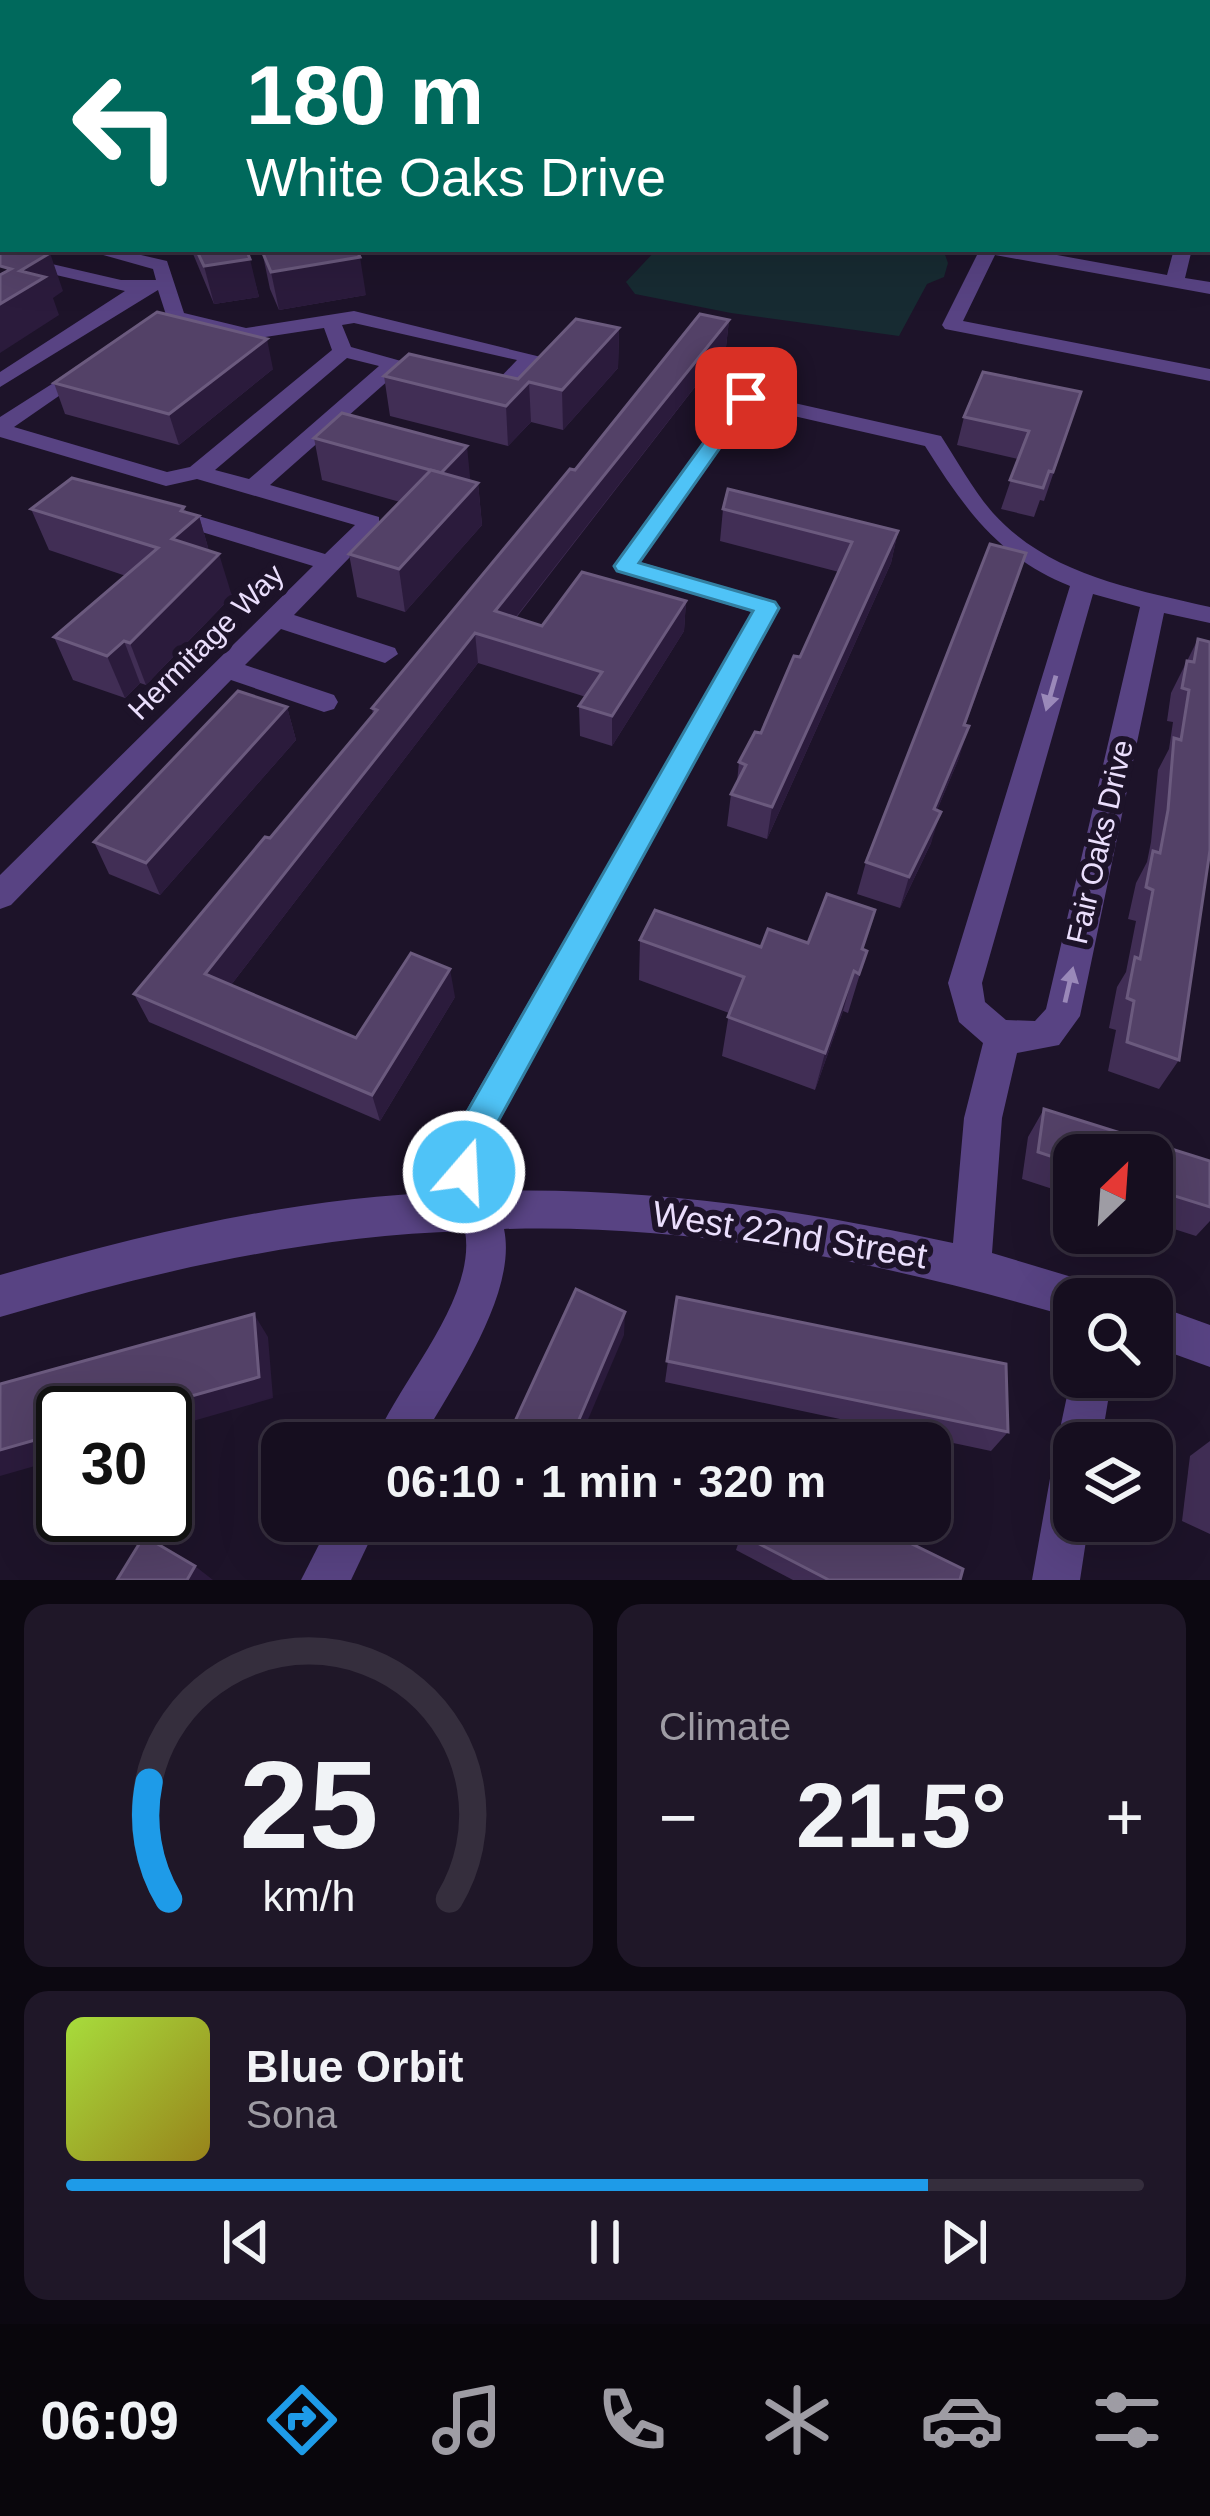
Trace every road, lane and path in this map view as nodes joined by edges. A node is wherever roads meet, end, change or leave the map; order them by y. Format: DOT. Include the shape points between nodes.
graph roads {
  1 [pos="105,252"];
  2 [pos="989,252"];
  3 [pos="1008,252"];
  4 [pos="1182,252"];
  5 [pos="0,257"];
  6 [pos="1175,281"];
  7 [pos="166,283"];
  8 [pos="1210,288"];
  9 [pos="331,321"];
  10 [pos="343,351"];
  11 [pos="97,361"];
  12 [pos="395,363"];
  13 [pos="1210,375"];
  14 [pos="0,381"];
  15 [pos="0,429"];
  16 [pos="198,472"];
  17 [pos="155,476"];
  18 [pos="253,488"];
  19 [pos="330,563"];
  20 [pos="1084,581"];
  21 [pos="1154,601"];
  22 [pos="1210,615"];
  23 [pos="276,618"];
  24 [pos="385,654"];
  25 [pos="226,668"];
  26 [pos="324,703"];
  27 [pos="0,896"];
  28 [pos="1003,1035"];
  29 [pos="476,1208"];
  30 [pos="971,1267"];
  31 [pos="1053,1291"];
  32 [pos="0,1296"];
  33 [pos="1173,1332"];
  34 [pos="1210,1346"];
  35 [pos="408,1422"];
  36 [pos="345,1542"];
  37 [pos="1062,1542"];
  38 [pos="326,1580"];
  39 [pos="1056,1580"];
  1 -- 7 [label="street" via="161,265"];
  2 -- 13 [label="street" via="952,325"];
  3 -- 6 [label="street"];
  4 -- 6 [label="street"];
  5 -- 7 [label="street" via="122,286"];
  6 -- 8 [label="street"];
  7 -- 9 [label="street" via="166,319 246,334"];
  7 -- 14 [label="street" via="140,289"];
  9 -- 10 [label="street"];
  9 -- 12 [label="street" via="354,317 531,357 501,388"];
  10 -- 12 [label="street"];
  10 -- 16 [label="street"];
  11 -- 15 [label="street"];
  12 -- 18 [label="street"];
  15 -- 17 [label="street, Hermitage Way"];
  16 -- 17 [label="street, Hermitage Way"];
  16 -- 18 [label="street, Hermitage Way"];
  17 -- 19 [label="street" via="148,508"];
  18 -- 19 [label="street, Hermitage Way" via="371,522"];
  19 -- 23 [label="street, Hermitage Way"];
  20 -- 21 [label="street"];
  20 -- 28 [label="street, one-way" via="965,983 970,1010"];
  20 -- 29 [label="street" via="996,531 933,441 746,398 625,566 767,608 472,1135 464,1172"];
  21 -- 22 [label="street"];
  28 -- 21 [label="street, Fair Oaks Drive, one-way" via="1035,1039 1062,1016"];
  23 -- 24 [label="street"];
  23 -- 25 [label="street, Hermitage Way"];
  25 -- 26 [label="street"];
  25 -- 27 [label="street, Hermitage Way"];
  28 -- 30 [label="street" via="983,1118"];
  29 -- 30 [label="street, West 22nd Street" via="722,1217"];
  29 -- 32 [label="street, West 22nd Street" via="207,1240"];
  29 -- 35 [label="street" via="486,1245 482,1276"];
  30 -- 31 [label="street, West 22nd Street"];
  33 -- 34 [label="street"];
  36 -- 38 [label="street"];
  37 -- 39 [label="street"];
}
